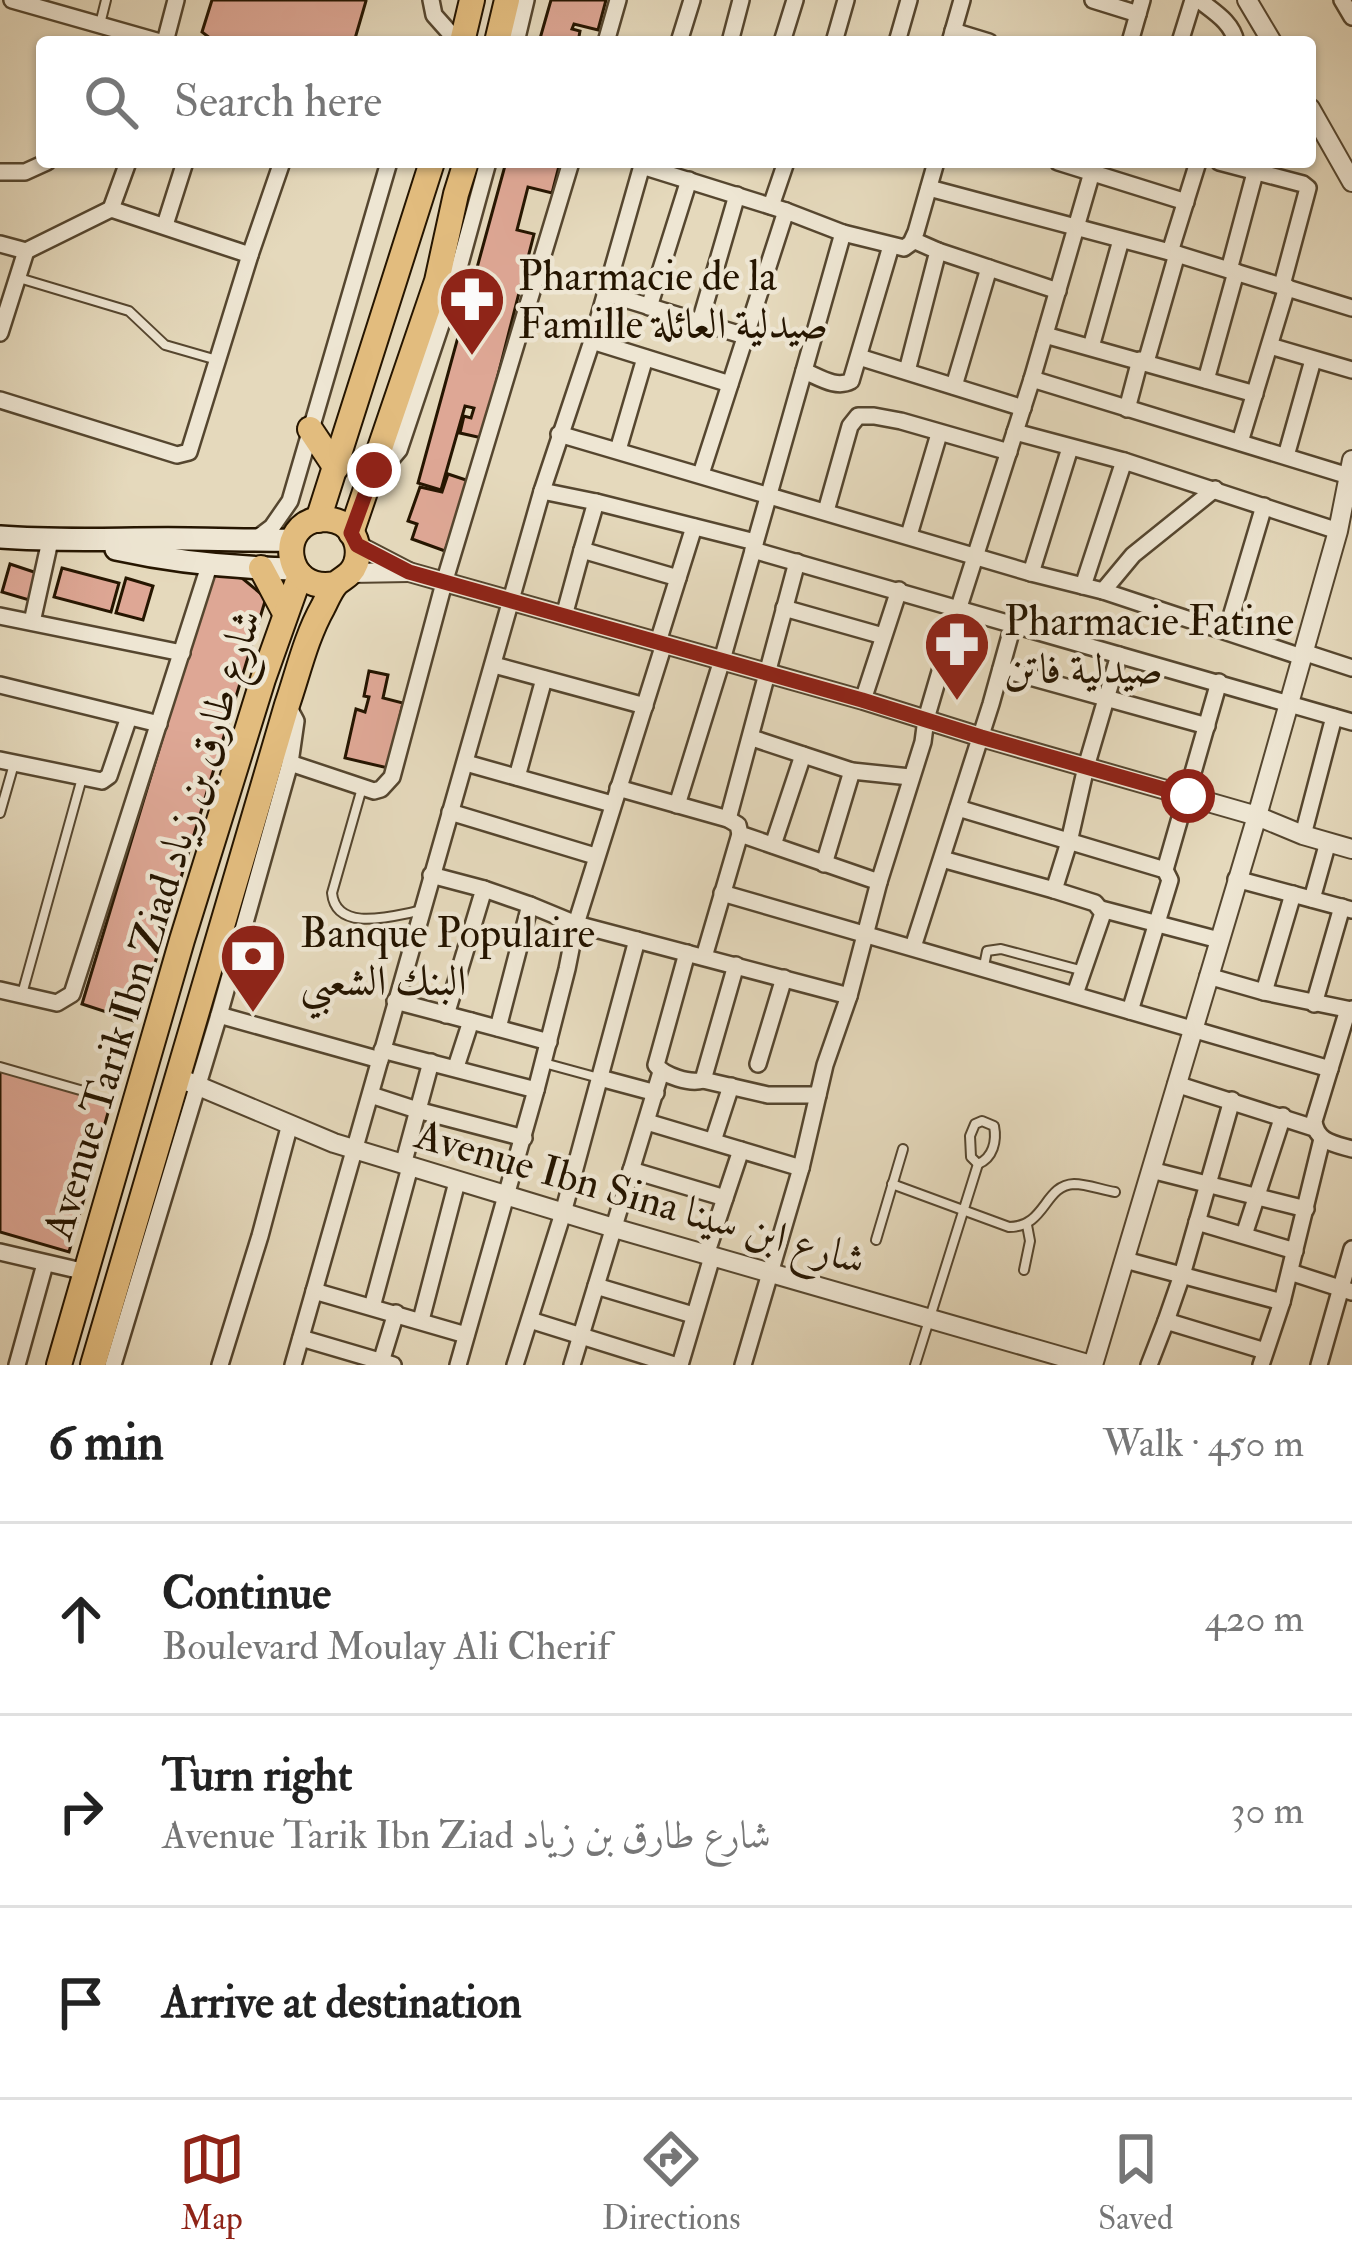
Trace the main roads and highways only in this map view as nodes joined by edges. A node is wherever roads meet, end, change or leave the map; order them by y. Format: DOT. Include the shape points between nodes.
graph roads {
  1 [pos="472,0"];
  2 [pos="507,0"];
  3 [pos="462,36"];
  4 [pos="498,36"];
  5 [pos="430,168"];
  6 [pos="464,168"];
  7 [pos="310,429"];
  8 [pos="336,468"];
  9 [pos="318,520"];
  10 [pos="0,537"];
  11 [pos="354,539"];
  12 [pos="293,540"];
  13 [pos="80,541"];
  14 [pos="260,568"];
  15 [pos="298,572"];
  16 [pos="350,577"];
  17 [pos="285,613"];
  18 [pos="59,1365"];
  19 [pos="93,1365"];
  1 -- 3 [label="main road"];
  2 -- 4 [label="main road"];
  5 -- 8 [label="main road"];
  6 -- 11 [label="main road, Avenue Tarik Ibn Ziad شارع طارق بن زياد" via="446,284"];
  7 -- 8 [label="main road"];
  8 -- 9 [label="main road"];
  9 -- 11 [label="main road" via="339,522"];
  9 -- 12 [label="main road"];
  10 -- 13 [label="main road"];
  11 -- 16 [label="main road, Avenue Tarik Ibn Ziad شارع طارق بن زياد"];
  12 -- 13 [label="main road"];
  12 -- 15 [label="main road, Avenue Tarik Ibn Ziad شارع طارق بن زياد"];
  13 -- 14 [label="main road"];
  14 -- 15 [label="main road"];
  14 -- 17 [label="main road"];
  15 -- 16 [label="main road, Avenue Tarik Ibn Ziad شارع طارق بن زياد" via="314,584"];
  15 -- 17 [label="main road, Avenue Tarik Ibn Ziad شارع طارق بن زياد"];
  16 -- 19 [label="main road, Avenue Tarik Ibn Ziad شارع طارق بن زياد" via="318,616 287,705 188,1081"];
  17 -- 18 [label="main road, Avenue Tarik Ibn Ziad شارع طارق بن زياد"];
}
